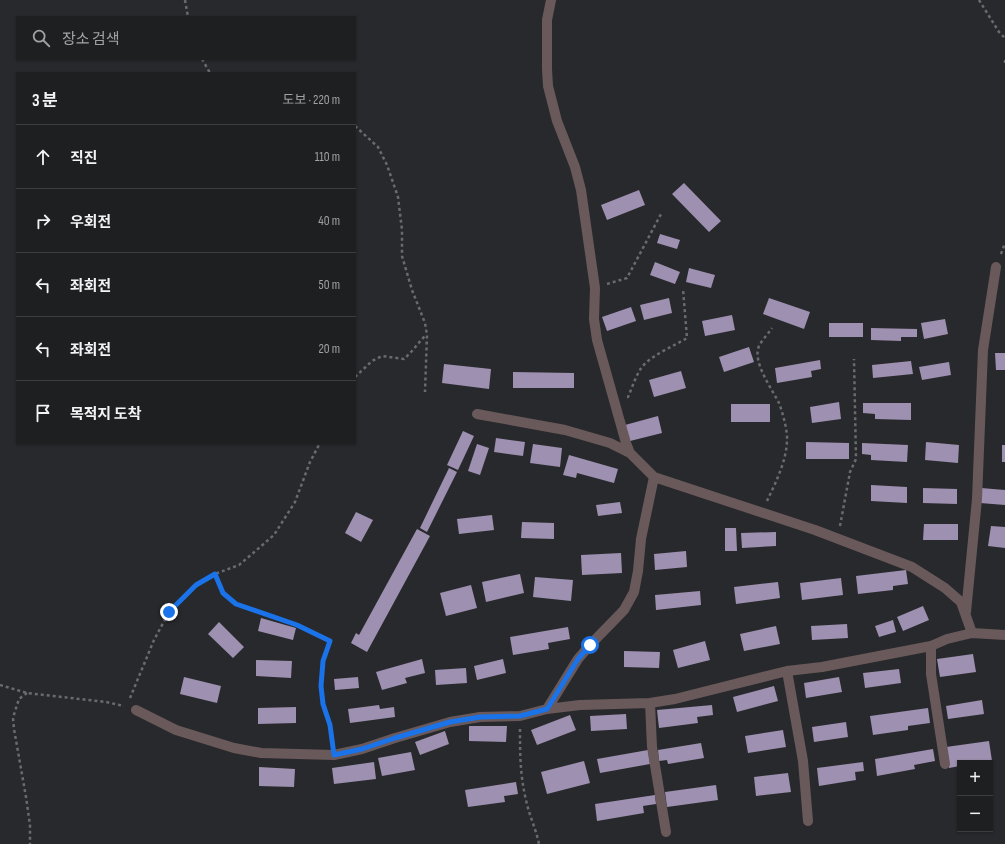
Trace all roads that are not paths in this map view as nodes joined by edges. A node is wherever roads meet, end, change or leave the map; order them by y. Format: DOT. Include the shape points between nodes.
graph roads {
  1 [pos="551,0"];
  2 [pos="996,267"];
  3 [pos="477,414"];
  4 [pos="630,453"];
  5 [pos="654,476"];
  6 [pos="966,614"];
  7 [pos="972,633"];
  8 [pos="1005,635"];
  9 [pos="931,646"];
  10 [pos="787,671"];
  11 [pos="650,702"];
  12 [pos="547,709"];
  13 [pos="136,710"];
  14 [pos="945,764"];
  15 [pos="808,821"];
  16 [pos="666,832"];
  1 -- 4 [label="street" via="548,20 548,86 581,190 595,288 594,319 597,340"];
  2 -- 6 [label="street" via="983,350 977,499"];
  3 -- 4 [label="street" via="565,430 610,443"];
  4 -- 5 [label="street"];
  5 -- 6 [label="street" via="912,567 945,588 961,602"];
  5 -- 12 [label="street" via="641,539 634,592 624,610 578,659"];
  6 -- 7 [label="street"];
  7 -- 8 [label="street"];
  7 -- 9 [label="street"];
  9 -- 10 [label="street" via="822,667"];
  9 -- 14 [label="street" via="931,674"];
  10 -- 11 [label="street" via="675,699"];
  10 -- 15 [label="street" via="803,761"];
  11 -- 12 [label="street"];
  11 -- 16 [label="street" via="652,747"];
  12 -- 13 [label="street" via="520,716 480,717 450,722 334,755 261,753 234,748 176,730"];
}
